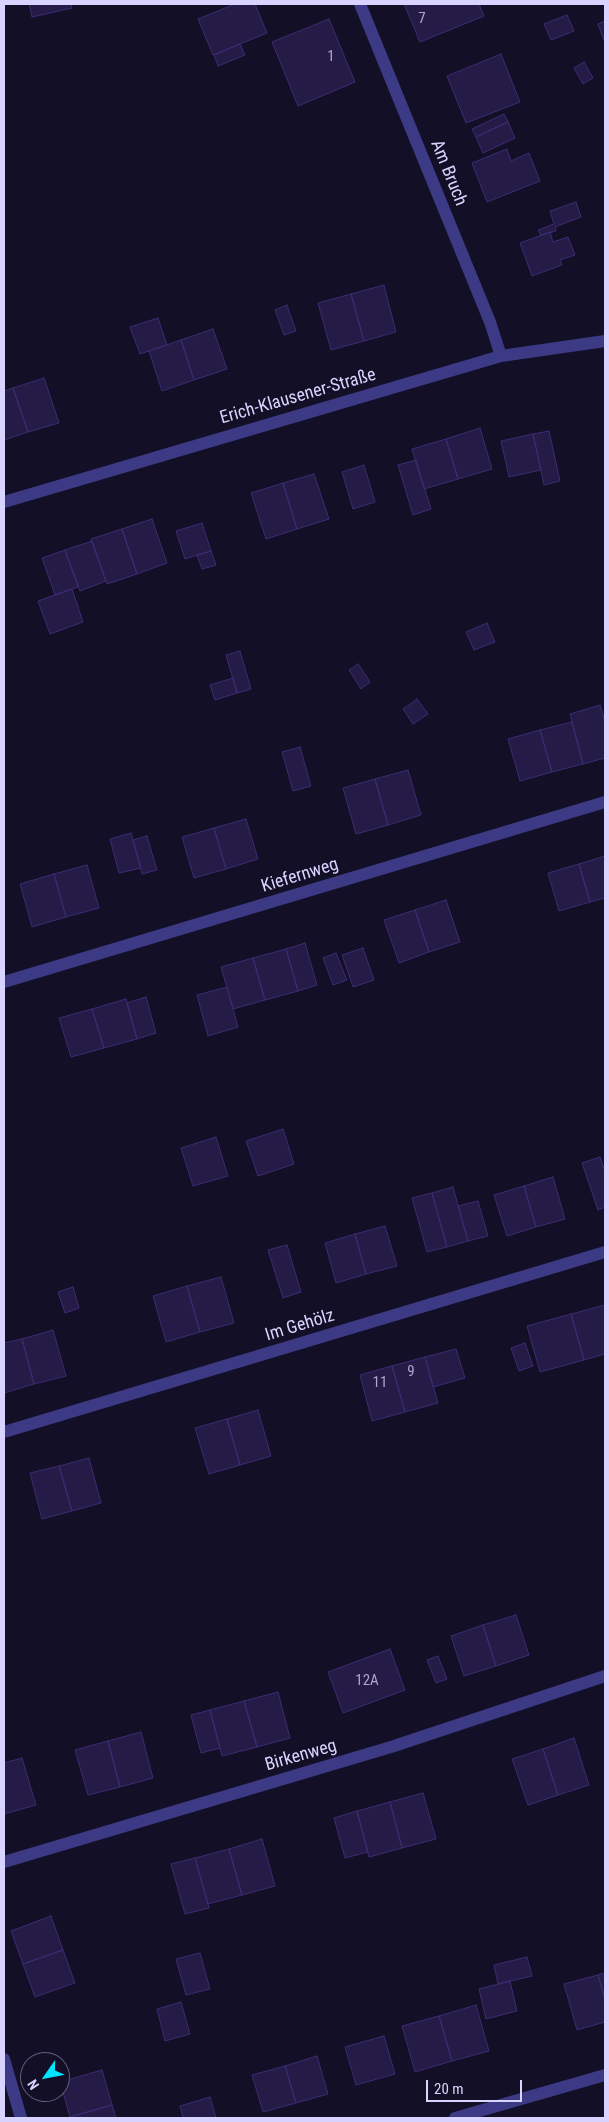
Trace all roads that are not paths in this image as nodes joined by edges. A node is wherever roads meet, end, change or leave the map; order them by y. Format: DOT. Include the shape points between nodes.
graph roads {
  1 [pos="360,4"];
  2 [pos="605,341"];
  3 [pos="501,356"];
  4 [pos="4,502"];
  5 [pos="605,802"];
  6 [pos="4,982"];
  7 [pos="605,1252"];
  8 [pos="4,1432"];
  9 [pos="605,1676"];
  10 [pos="4,1862"];
  11 [pos="4,2059"];
  12 [pos="605,2075"];
  13 [pos="22,2118"];
  14 [pos="455,2118"];
  1 -- 3 [label="street, Am Bruch"];
  2 -- 3 [label="street, Erich-Klausener-Straße"];
  3 -- 4 [label="street, Erich-Klausener-Straße"];
  5 -- 6 [label="street, Kiefernweg"];
  7 -- 8 [label="street, Im Gehölz"];
  9 -- 10 [label="street, Birkenweg" via="391,1748"];
  11 -- 13 [label="street"];
  12 -- 14 [label="street"];
}
